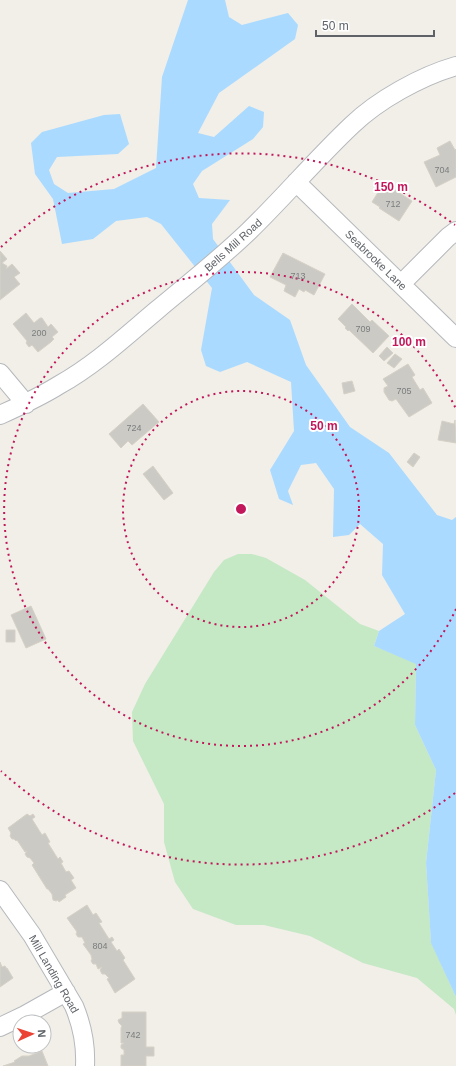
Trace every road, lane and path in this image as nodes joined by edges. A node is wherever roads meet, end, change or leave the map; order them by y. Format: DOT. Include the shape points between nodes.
graph roads {
  1 [pos="456,66"];
  2 [pos="296,182"];
  3 [pos="456,232"];
  4 [pos="401,284"];
  5 [pos="456,338"];
  6 [pos="0,374"];
  7 [pos="26,404"];
  8 [pos="0,415"];
  9 [pos="0,890"];
  10 [pos="66,992"];
  11 [pos="0,1027"];
  12 [pos="85,1066"];
  1 -- 2 [label="street, Bells Mill Road" via="428,76 383,101 353,124"];
  2 -- 4 [label="street, Seabrooke Lane"];
  2 -- 7 [label="street, Bells Mill Road" via="266,214 196,278 88,366"];
  3 -- 4 [label="street" via="438,246"];
  4 -- 5 [label="street, Seabrooke Lane"];
  6 -- 7 [label="street"];
  7 -- 8 [label="street, Bells Mill Road"];
  9 -- 10 [label="street, Mill Landing Road"];
  10 -- 11 [label="street"];
  10 -- 12 [label="street, Mill Landing Road" via="79,1017 86,1052"];
}
